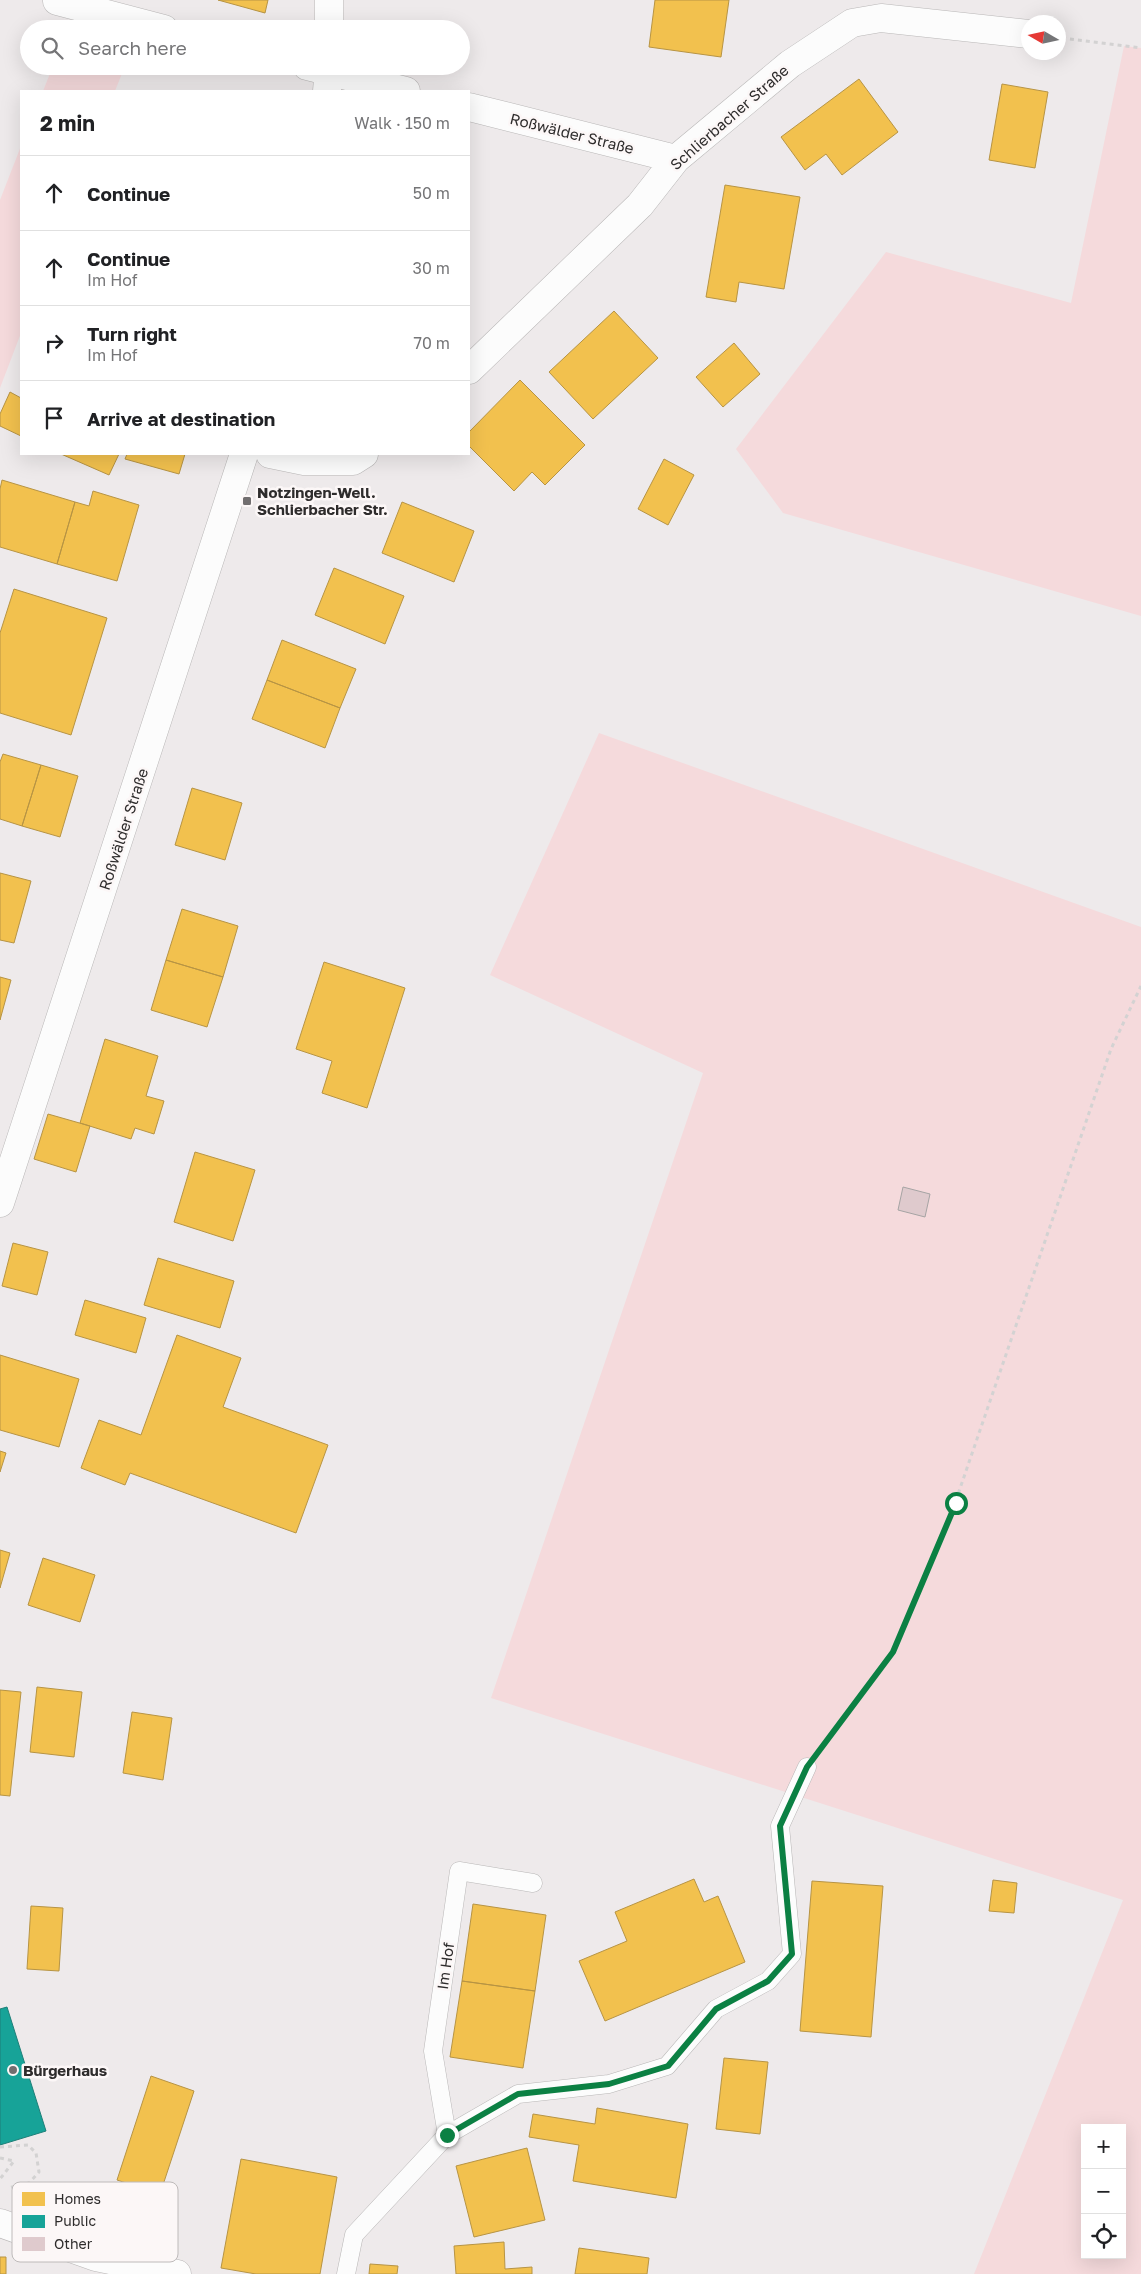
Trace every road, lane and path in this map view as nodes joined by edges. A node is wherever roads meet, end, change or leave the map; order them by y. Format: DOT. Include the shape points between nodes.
graph roads {
  1 [pos="329,0"];
  2 [pos="57,1"];
  3 [pos="854,11"];
  4 [pos="130,20"];
  5 [pos="329,20"];
  6 [pos="1021,33"];
  7 [pos="1066,39"];
  8 [pos="1141,48"];
  9 [pos="328,75"];
  10 [pos="401,90"];
  11 [pos="470,107"];
  12 [pos="676,159"];
  13 [pos="470,369"];
  14 [pos="244,455"];
  15 [pos="275,455"];
  16 [pos="362,455"];
  17 [pos="1141,986"];
  18 [pos="0,1204"];
  19 [pos="807,1767"];
  20 [pos="533,1883"];
  21 [pos="447,2135"];
  22 [pos="0,2147"];
  23 [pos="0,2158"];
  24 [pos="0,2178"];
  25 [pos="30,2182"];
  26 [pos="0,2223"];
  27 [pos="12,2227"];
  28 [pos="120,2262"];
  29 [pos="177,2274"];
  30 [pos="346,2274"];
  1 -- 5 [label="street"];
  2 -- 4 [label="street"];
  3 -- 6 [label="street, Schlierbacher Straße" via="881,18"];
  3 -- 12 [label="street, Schlierbacher Straße"];
  7 -- 8 [label="path"];
  9 -- 10 [label="street"];
  11 -- 12 [label="street, Roßwälder Straße"];
  12 -- 13 [label="street, Schlierbacher Straße" via="640,205"];
  14 -- 18 [label="street, Roßwälder Straße"];
  15 -- 16 [label="street" via="304,461 353,461"];
  17 -- 19 [label="path" via="1111,1049 956,1503 897,1643"];
  19 -- 21 [label="lane" via="780,1826 792,1954 768,1981 716,2009 668,2066 609,2084 518,2094"];
  20 -- 21 [label="lane, Im Hof" via="459,1871 433,2051"];
  21 -- 30 [label="lane" via="354,2235"];
  22 -- 25 [label="path" via="28,2145 36,2153 39,2172"];
  23 -- 24 [label="path" via="14,2160"];
  26 -- 27 [label="street"];
  28 -- 29 [label="street"];
}
